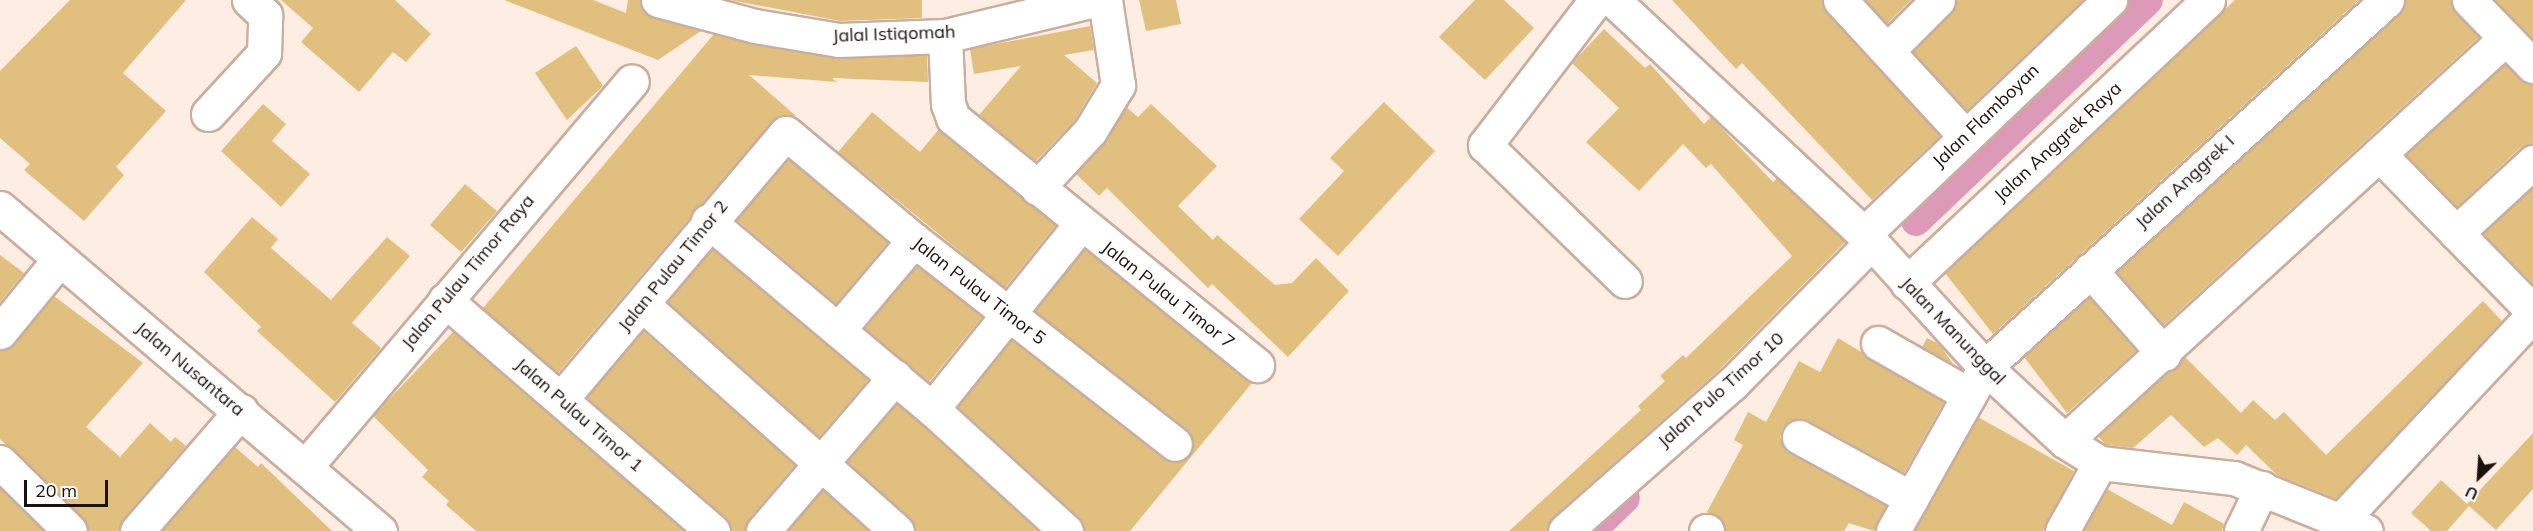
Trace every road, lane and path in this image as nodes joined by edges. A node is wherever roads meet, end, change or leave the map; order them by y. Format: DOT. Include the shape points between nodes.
graph roads {
  1 [pos="249,0"];
  2 [pos="658,0"];
  3 [pos="1095,0"];
  4 [pos="1105,0"];
  5 [pos="1596,0"];
  6 [pos="1613,0"];
  7 [pos="1840,0"];
  8 [pos="1938,0"];
  9 [pos="2110,0"];
  10 [pos="2208,0"];
  11 [pos="2387,0"];
  12 [pos="2469,0"];
  13 [pos="945,36"];
  14 [pos="2506,38"];
  15 [pos="1887,51"];
  16 [pos="2533,66"];
  17 [pos="632,81"];
  18 [pos="208,114"];
  19 [pos="786,133"];
  20 [pos="1964,135"];
  21 [pos="2379,154"];
  22 [pos="2533,162"];
  23 [pos="1037,188"];
  24 [pos="0,208"];
  25 [pos="708,221"];
  26 [pos="1080,225"];
  27 [pos="2456,233"];
  28 [pos="914,240"];
  29 [pos="1883,256"];
  30 [pos="59,260"];
  31 [pos="2090,270"];
  32 [pos="1625,281"];
  33 [pos="445,300"];
  34 [pos="643,305"];
  35 [pos="2533,313"];
  36 [pos="1008,314"];
  37 [pos="838,330"];
  38 [pos="0,332"];
  39 [pos="1878,344"];
  40 [pos="2164,354"];
  41 [pos="1257,365"];
  42 [pos="1985,367"];
  43 [pos="895,377"];
  44 [pos="1969,395"];
  45 [pos="561,399"];
  46 [pos="932,409"];
  47 [pos="241,411"];
  48 [pos="1799,437"];
  49 [pos="2065,441"];
  50 [pos="1175,444"];
  51 [pos="0,462"];
  52 [pos="2100,463"];
  53 [pos="821,464"];
  54 [pos="306,466"];
  55 [pos="2262,488"];
  56 [pos="1911,498"];
  57 [pos="2354,525"];
  58 [pos="70,531"];
  59 [pos="137,531"];
  60 [pos="380,531"];
  61 [pos="713,531"];
  62 [pos="763,531"];
  63 [pos="897,531"];
  64 [pos="1066,531"];
  65 [pos="1564,531"];
  66 [pos="1893,531"];
  67 [pos="2062,531"];
  68 [pos="2241,531"];
  1 -- 18 [label="street" via="265,15 264,53"];
  2 -- 13 [label="street, Jalal Istiqomah" via="755,26 839,40"];
  3 -- 13 [label="street, Jalal Istiqomah"];
  4 -- 23 [label="street" via="1118,85 1090,130"];
  5 -- 32 [label="street" via="1485,145"];
  6 -- 29 [label="street, Jalan Manunggal"];
  7 -- 15 [label="street"];
  8 -- 15 [label="street"];
  9 -- 20 [label="street, Jalan Flamboyan"];
  10 -- 29 [label="street, Jalan Anggrek Raya"];
  11 -- 31 [label="street, Jalan Anggrek I"];
  12 -- 14 [label="street"];
  13 -- 23 [label="street, Jalan Pulau Timor 7" via="948,104 953,118"];
  14 -- 16 [label="street"];
  14 -- 21 [label="street"];
  15 -- 20 [label="street"];
  17 -- 33 [label="street, Jalan Pulau Timor Raya"];
  19 -- 25 [label="street, Jalan Pulau Timor 2"];
  19 -- 28 [label="street, Jalan Pulau Timor 5"];
  20 -- 29 [label="street, Jalan Flamboyan"];
  21 -- 27 [label="street"];
  21 -- 40 [label="street"];
  22 -- 27 [label="street"];
  23 -- 26 [label="street, Jalan Pulau Timor 7"];
  24 -- 30 [label="street, Jalan Nusantara"];
  25 -- 34 [label="street, Jalan Pulau Timor 2"];
  25 -- 37 [label="street"];
  26 -- 36 [label="street"];
  26 -- 41 [label="street, Jalan Pulau Timor 7"];
  27 -- 35 [label="street"];
  28 -- 36 [label="street, Jalan Pulau Timor 5"];
  28 -- 37 [label="street"];
  29 -- 42 [label="street, Jalan Manunggal"];
  29 -- 65 [label="street, Jalan Pulo Timor 10"];
  30 -- 38 [label="street"];
  30 -- 47 [label="street, Jalan Nusantara"];
  31 -- 40 [label="street"];
  31 -- 42 [label="street, Jalan Anggrek I"];
  33 -- 45 [label="street, Jalan Pulau Timor 1"];
  33 -- 54 [label="street, Jalan Pulau Timor Raya"];
  34 -- 45 [label="street, Jalan Pulau Timor 2"];
  34 -- 53 [label="street"];
  35 -- 57 [label="street"];
  36 -- 46 [label="street"];
  36 -- 50 [label="street, Jalan Pulau Timor 5"];
  37 -- 43 [label="street"];
  39 -- 44 [label="street"];
  40 -- 49 [label="street"];
  42 -- 44 [label="street, Jalan Anggrek I"];
  42 -- 49 [label="street, Jalan Manunggal"];
  43 -- 46 [label="street"];
  43 -- 53 [label="street"];
  44 -- 56 [label="street, Jalan Anggrek I"];
  45 -- 61 [label="street, Jalan Pulau Timor 1"];
  46 -- 64 [label="street"];
  47 -- 54 [label="street, Jalan Nusantara"];
  47 -- 59 [label="street"];
  48 -- 56 [label="street"];
  49 -- 52 [label="street, Jalan Manunggal"];
  51 -- 58 [label="street"];
  52 -- 55 [label="street, Jalan Manunggal" via="2197,472"];
  52 -- 67 [label="street"];
  53 -- 62 [label="street"];
  53 -- 63 [label="street"];
  54 -- 60 [label="street, Jalan Nusantara"];
  55 -- 57 [label="street, Jalan Manunggal"];
  55 -- 68 [label="street"];
  56 -- 66 [label="street, Jalan Anggrek I"];
}
